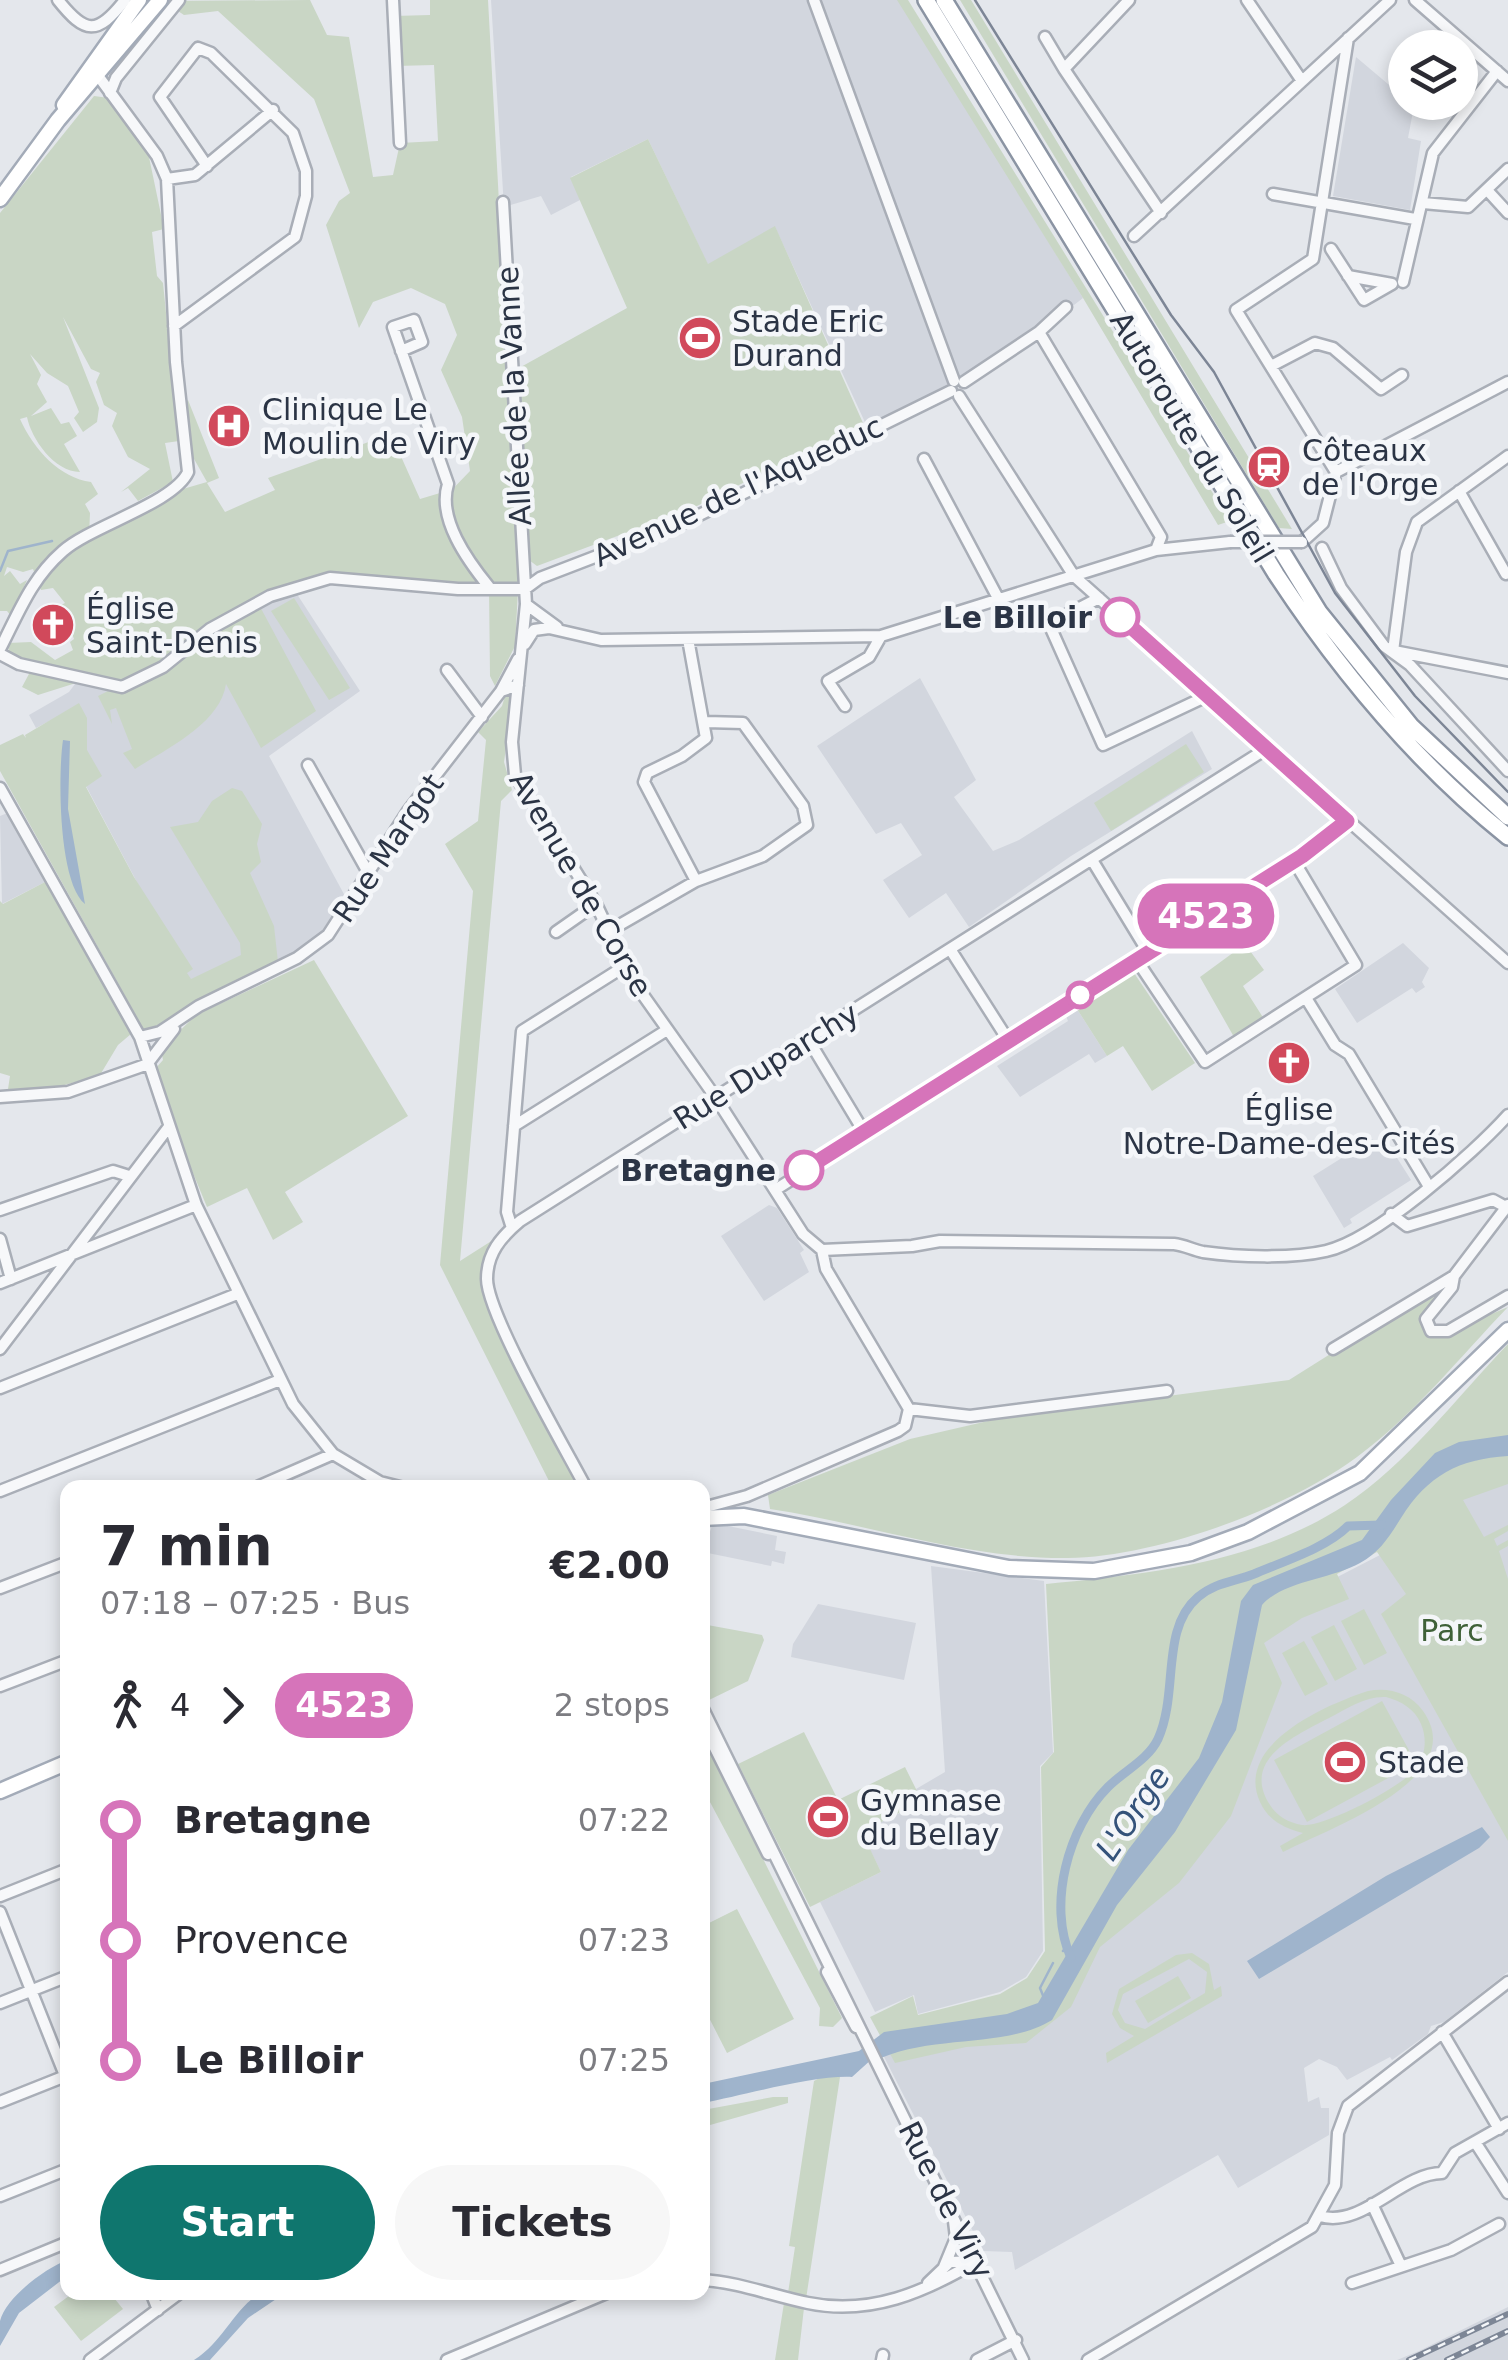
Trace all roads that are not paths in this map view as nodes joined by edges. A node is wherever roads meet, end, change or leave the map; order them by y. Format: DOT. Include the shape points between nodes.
graph roads {
  1 [pos="58,0"];
  2 [pos="125,0"];
  3 [pos="149,0"];
  4 [pos="179,0"];
  5 [pos="392,0"];
  6 [pos="814,0"];
  7 [pos="925,0"];
  8 [pos="944,0"];
  9 [pos="1129,0"];
  10 [pos="1247,0"];
  11 [pos="1390,0"];
  12 [pos="1415,0"];
  13 [pos="1045,37"];
  14 [pos="1348,38"];
  15 [pos="1064,68"];
  16 [pos="95,71"];
  17 [pos="1497,71"];
  18 [pos="1302,81"];
  19 [pos="1508,81"];
  20 [pos="110,93"];
  21 [pos="70,109"];
  22 [pos="273,110"];
  23 [pos="58,120"];
  24 [pos="400,144"];
  25 [pos="208,166"];
  26 [pos="1508,170"];
  27 [pos="166,179"];
  28 [pos="1487,190"];
  29 [pos="1273,194"];
  30 [pos="0,199"];
  31 [pos="503,202"];
  32 [pos="1323,203"];
  33 [pos="1423,203"];
  34 [pos="1161,212"];
  35 [pos="1508,212"];
  36 [pos="1415,219"];
  37 [pos="1318,230"];
  38 [pos="1134,236"];
  39 [pos="1331,250"];
  40 [pos="1308,265"];
  41 [pos="1348,276"];
  42 [pos="1403,282"];
  43 [pos="1066,307"];
  44 [pos="174,326"];
  45 [pos="1039,332"];
  46 [pos="401,351"];
  47 [pos="1271,366"];
  48 [pos="1402,375"];
  49 [pos="1508,382"];
  50 [pos="957,388"];
  51 [pos="1508,456"];
  52 [pos="924,459"];
  53 [pos="1336,472"];
  54 [pos="1458,490"];
  55 [pos="1322,548"];
  56 [pos="1156,550"];
  57 [pos="1506,574"];
  58 [pos="1074,576"];
  59 [pos="489,587"];
  60 [pos="525,589"];
  61 [pos="1098,598"];
  62 [pos="999,600"];
  63 [pos="526,604"];
  64 [pos="526,621"];
  65 [pos="537,628"];
  66 [pos="571,634"];
  67 [pos="881,636"];
  68 [pos="688,640"];
  69 [pos="522,650"];
  70 [pos="1393,651"];
  71 [pos="0,652"];
  72 [pos="447,670"];
  73 [pos="1508,672"];
  74 [pos="518,684"];
  75 [pos="502,691"];
  76 [pos="1207,696"];
  77 [pos="845,706"];
  78 [pos="482,717"];
  79 [pos="706,722"];
  80 [pos="1266,749"];
  81 [pos="308,765"];
  82 [pos="1508,771"];
  83 [pos="0,788"];
  84 [pos="1508,818"];
  85 [pos="1347,821"];
  86 [pos="1508,837"];
  87 [pos="1092,860"];
  88 [pos="1294,861"];
  89 [pos="369,874"];
  90 [pos="696,881"];
  91 [pos="596,904"];
  92 [pos="609,930"];
  93 [pos="556,932"];
  94 [pos="950,949"];
  95 [pos="1148,952"];
  96 [pos="1136,959"];
  97 [pos="1508,963"];
  98 [pos="625,966"];
  99 [pos="1306,998"];
  100 [pos="198,1006"];
  101 [pos="668,1030"];
  102 [pos="808,1039"];
  103 [pos="1008,1040"];
  104 [pos="142,1041"];
  105 [pos="157,1047"];
  106 [pos="148,1064"];
  107 [pos="0,1097"];
  108 [pos="716,1098"];
  109 [pos="1508,1115"];
  110 [pos="514,1126"];
  111 [pos="168,1128"];
  112 [pos="864,1132"];
  113 [pos="129,1176"];
  114 [pos="1428,1185"];
  115 [pos="775,1190"];
  116 [pos="196,1205"];
  117 [pos="1507,1206"];
  118 [pos="0,1210"];
  119 [pos="1391,1214"];
  120 [pos="512,1228"];
  121 [pos="0,1239"];
  122 [pos="822,1250"];
  123 [pos="70,1256"];
  124 [pos="1454,1276"];
  125 [pos="6,1281"];
  126 [pos="237,1294"];
  127 [pos="1508,1296"];
  128 [pos="1508,1330"];
  129 [pos="0,1349"];
  130 [pos="1333,1350"];
  131 [pos="280,1380"];
  132 [pos="0,1388"];
  133 [pos="1167,1391"];
  134 [pos="909,1409"];
  135 [pos="333,1454"];
  136 [pos="273,1480"];
  137 [pos="372,1480"];
  138 [pos="582,1480"];
  139 [pos="0,1491"];
  140 [pos="745,1507"];
  141 [pos="710,1510"];
  142 [pos="60,1565"];
  143 [pos="0,1588"];
  144 [pos="60,1663"];
  145 [pos="0,1686"];
  146 [pos="710,1723"];
  147 [pos="710,1738"];
  148 [pos="60,1765"];
  149 [pos="0,1787"];
  150 [pos="60,1873"];
  151 [pos="0,1896"];
  152 [pos="0,1912"];
  153 [pos="60,1979"];
  154 [pos="1508,1982"];
  155 [pos="30,1991"];
  156 [pos="0,2003"];
  157 [pos="1442,2032"];
  158 [pos="871,2051"];
  159 [pos="60,2062"];
  160 [pos="60,2081"];
  161 [pos="0,2102"];
  162 [pos="1503,2126"];
  163 [pos="1478,2145"];
  164 [pos="60,2172"];
  165 [pos="1508,2193"];
  166 [pos="0,2196"];
  167 [pos="1372,2204"];
  168 [pos="954,2215"];
  169 [pos="1320,2216"];
  170 [pos="1499,2224"];
  171 [pos="60,2245"];
  172 [pos="977,2261"];
  173 [pos="1401,2266"];
  174 [pos="943,2268"];
  175 [pos="0,2270"];
  176 [pos="710,2282"];
  177 [pos="1352,2284"];
  178 [pos="916,2294"];
  179 [pos="154,2300"];
  180 [pos="171,2300"];
  181 [pos="590,2300"];
  182 [pos="158,2310"];
  183 [pos="1016,2340"];
  184 [pos="90,2360"];
  185 [pos="447,2360"];
  186 [pos="977,2360"];
  187 [pos="1024,2360"];
  188 [pos="1032,2360"];
  189 [pos="1088,2360"];
  1 -- 2 [label="street" via="77,24 101,25"];
  3 -- 16 [label="main road"];
  3 -- 21 [label="main road"];
  4 -- 20 [label="street"];
  5 -- 24 [label="street"];
  6 -- 50 [label="street"];
  7 -- 86 [label="highway, Autoroute du Soleil" via="1300,612 1399,735"];
  8 -- 84 [label="highway, Autoroute du Soleil" via="1320,612 1411,726"];
  9 -- 15 [label="street"];
  10 -- 18 [label="street"];
  11 -- 14 [label="street"];
  12 -- 17 [label="street"];
  13 -- 15 [label="street"];
  14 -- 18 [label="street"];
  14 -- 32 [label="street"];
  15 -- 34 [label="street"];
  16 -- 20 [label="street"];
  16 -- 21 [label="main road"];
  16 -- 23 [label="main road"];
  17 -- 19 [label="street"];
  17 -- 33 [label="street" via="1436,145"];
  18 -- 34 [label="street"];
  20 -- 27 [label="street" via="157,156"];
  21 -- 23 [label="main road"];
  22 -- 25 [label="street"];
  22 -- 25 [label="street" via="198,48 160,97"];
  22 -- 44 [label="street" via="292,133 306,171 295,237"];
  23 -- 30 [label="main road"];
  25 -- 27 [label="street"];
  26 -- 28 [label="street"];
  27 -- 44 [label="street"];
  28 -- 33 [label="street" via="1462,208"];
  28 -- 35 [label="street"];
  29 -- 32 [label="street"];
  31 -- 60 [label="street, Allée de la Vanne"];
  32 -- 36 [label="street"];
  32 -- 37 [label="street"];
  33 -- 36 [label="street"];
  34 -- 38 [label="street"];
  36 -- 42 [label="street"];
  37 -- 39 [label="street"];
  37 -- 40 [label="street"];
  39 -- 40 [label="street"];
  39 -- 41 [label="street"];
  40 -- 47 [label="street" via="1236,310"];
  43 -- 45 [label="street, Avenue de l'Aqueduc"];
  44 -- 71 [label="street" via="186,477 64,550 33,581"];
  45 -- 50 [label="street, Avenue de l'Aqueduc"];
  45 -- 56 [label="street" via="1161,537"];
  46 -- 59 [label="street" via="448,484 450,518"];
  47 -- 48 [label="street" via="1315,343 1332,348 1381,388"];
  47 -- 53 [label="street"];
  49 -- 53 [label="street"];
  50 -- 58 [label="street"];
  50 -- 60 [label="street, Avenue de l'Aqueduc" via="683,523"];
  51 -- 54 [label="street"];
  52 -- 62 [label="street"];
  53 -- 56 [label="street, bridge" via="1323,524 1302,542"];
  54 -- 57 [label="street"];
  54 -- 70 [label="street" via="1411,532"];
  55 -- 70 [label="street" via="1341,588"];
  56 -- 58 [label="street"];
  58 -- 61 [label="street"];
  58 -- 62 [label="street"];
  59 -- 60 [label="street"];
  59 -- 71 [label="street" via="340,578 293,588 210,628 164,666 122,687 19,664"];
  60 -- 63 [label="street, Avenue de Corse"];
  61 -- 76 [label="street"];
  61 -- 76 [label="street" via="1049,624 1103,744"];
  62 -- 67 [label="street"];
  63 -- 64 [label="street, Avenue de Corse"];
  63 -- 66 [label="street"];
  64 -- 65 [label="street"];
  64 -- 69 [label="street, Avenue de Corse"];
  65 -- 66 [label="street"];
  65 -- 69 [label="street"];
  66 -- 68 [label="street"];
  67 -- 68 [label="street"];
  67 -- 77 [label="street" via="869,656 828,681"];
  68 -- 79 [label="street"];
  69 -- 74 [label="street, Avenue de Corse"];
  69 -- 75 [label="street, Rue Margot"];
  70 -- 73 [label="street"];
  70 -- 82 [label="street"];
  72 -- 78 [label="street"];
  74 -- 75 [label="street, Rue Margot"];
  74 -- 91 [label="street, Avenue de Corse" via="515,775"];
  75 -- 78 [label="street, Rue Margot"];
  76 -- 80 [label="street"];
  78 -- 89 [label="street, Rue Margot" via="408,811"];
  79 -- 90 [label="street" via="704,742 651,770 644,782"];
  79 -- 90 [label="street" via="743,722 808,817 807,825 764,856"];
  80 -- 85 [label="street"];
  80 -- 87 [label="street, Rue Duparchy"];
  81 -- 89 [label="street"];
  83 -- 104 [label="street"];
  85 -- 88 [label="street"];
  85 -- 97 [label="street"];
  87 -- 94 [label="street, Rue Duparchy"];
  87 -- 95 [label="street"];
  88 -- 95 [label="street"];
  88 -- 99 [label="street" via="1356,966"];
  89 -- 100 [label="street, Rue Margot" via="344,917 311,949"];
  90 -- 92 [label="street"];
  91 -- 92 [label="street, Avenue de Corse"];
  91 -- 93 [label="street"];
  92 -- 98 [label="street, Avenue de Corse"];
  94 -- 102 [label="street, Rue Duparchy"];
  94 -- 103 [label="street"];
  95 -- 96 [label="street"];
  96 -- 99 [label="street" via="1205,1062"];
  96 -- 103 [label="street"];
  98 -- 101 [label="street, Avenue de Corse"];
  98 -- 110 [label="street" via="522,1031"];
  99 -- 114 [label="street" via="1335,1046 1349,1054"];
  100 -- 104 [label="street, Rue Margot"];
  100 -- 105 [label="street, Rue Margot"];
  101 -- 108 [label="street, Avenue de Corse"];
  101 -- 110 [label="street"];
  102 -- 108 [label="street, Rue Duparchy"];
  102 -- 112 [label="street"];
  103 -- 112 [label="street"];
  104 -- 105 [label="street"];
  104 -- 106 [label="street"];
  105 -- 106 [label="street, Rue Margot"];
  106 -- 107 [label="street" via="68,1092"];
  106 -- 111 [label="street"];
  108 -- 115 [label="street, Avenue de Corse"];
  108 -- 120 [label="street, Rue Duparchy"];
  109 -- 114 [label="street"];
  110 -- 120 [label="street"];
  111 -- 113 [label="street"];
  111 -- 116 [label="street"];
  112 -- 115 [label="street"];
  113 -- 118 [label="street" via="113,1171"];
  113 -- 123 [label="street"];
  114 -- 119 [label="street"];
  115 -- 122 [label="street, Avenue de Corse" via="803,1234"];
  116 -- 123 [label="street"];
  116 -- 126 [label="street"];
  117 -- 119 [label="street" via="1493,1200 1408,1226"];
  117 -- 124 [label="street"];
  119 -- 122 [label="street" via="1351,1242 1319,1252 940,1240"];
  120 -- 138 [label="street, Rue Duparchy" via="492,1252 489,1297"];
  121 -- 125 [label="street"];
  122 -- 134 [label="street, Avenue de Corse" via="826,1269"];
  123 -- 125 [label="street"];
  123 -- 129 [label="street"];
  124 -- 127 [label="street" via="1426,1319 1430,1331 1448,1330"];
  124 -- 130 [label="street"];
  126 -- 131 [label="street"];
  126 -- 132 [label="street"];
  128 -- 140 [label="main road" via="1360,1473 1191,1554 1094,1570 1010,1568 778,1522"];
  131 -- 135 [label="street"];
  131 -- 139 [label="street"];
  133 -- 134 [label="street" via="970,1416"];
  134 -- 140 [label="street" via="898,1431"];
  135 -- 136 [label="street"];
  135 -- 137 [label="street"];
  140 -- 141 [label="main road"];
  142 -- 143 [label="street"];
  144 -- 145 [label="street"];
  146 -- 158 [label="street"];
  147 -- 158 [label="street"];
  148 -- 149 [label="main road"];
  150 -- 151 [label="street"];
  152 -- 155 [label="street"];
  153 -- 155 [label="street"];
  154 -- 157 [label="street"];
  155 -- 156 [label="street"];
  155 -- 159 [label="street"];
  157 -- 162 [label="street"];
  157 -- 169 [label="street" via="1348,2106 1339,2127 1335,2185"];
  158 -- 168 [label="street, Rue de Viry"];
  160 -- 161 [label="street"];
  162 -- 167 [label="street" via="1455,2153 1442,2173 1426,2173"];
  163 -- 165 [label="street"];
  164 -- 166 [label="street"];
  167 -- 169 [label="street" via="1332,2219"];
  167 -- 173 [label="street"];
  168 -- 172 [label="street, Rue de Viry"];
  168 -- 174 [label="street" via="956,2238"];
  169 -- 189 [label="street" via="1302,2235"];
  170 -- 173 [label="street"];
  171 -- 175 [label="street"];
  172 -- 174 [label="street" via="957,2259"];
  172 -- 178 [label="street"];
  172 -- 183 [label="street, Rue de Viry"];
  173 -- 177 [label="street"];
  174 -- 178 [label="street"];
  176 -- 178 [label="street" via="827,2306"];
  179 -- 182 [label="street"];
  180 -- 182 [label="street"];
  181 -- 185 [label="street"];
  182 -- 184 [label="street"];
  183 -- 186 [label="street"];
  183 -- 187 [label="street, Rue de Viry"];
  183 -- 188 [label="street, Rue de Viry"];
}
